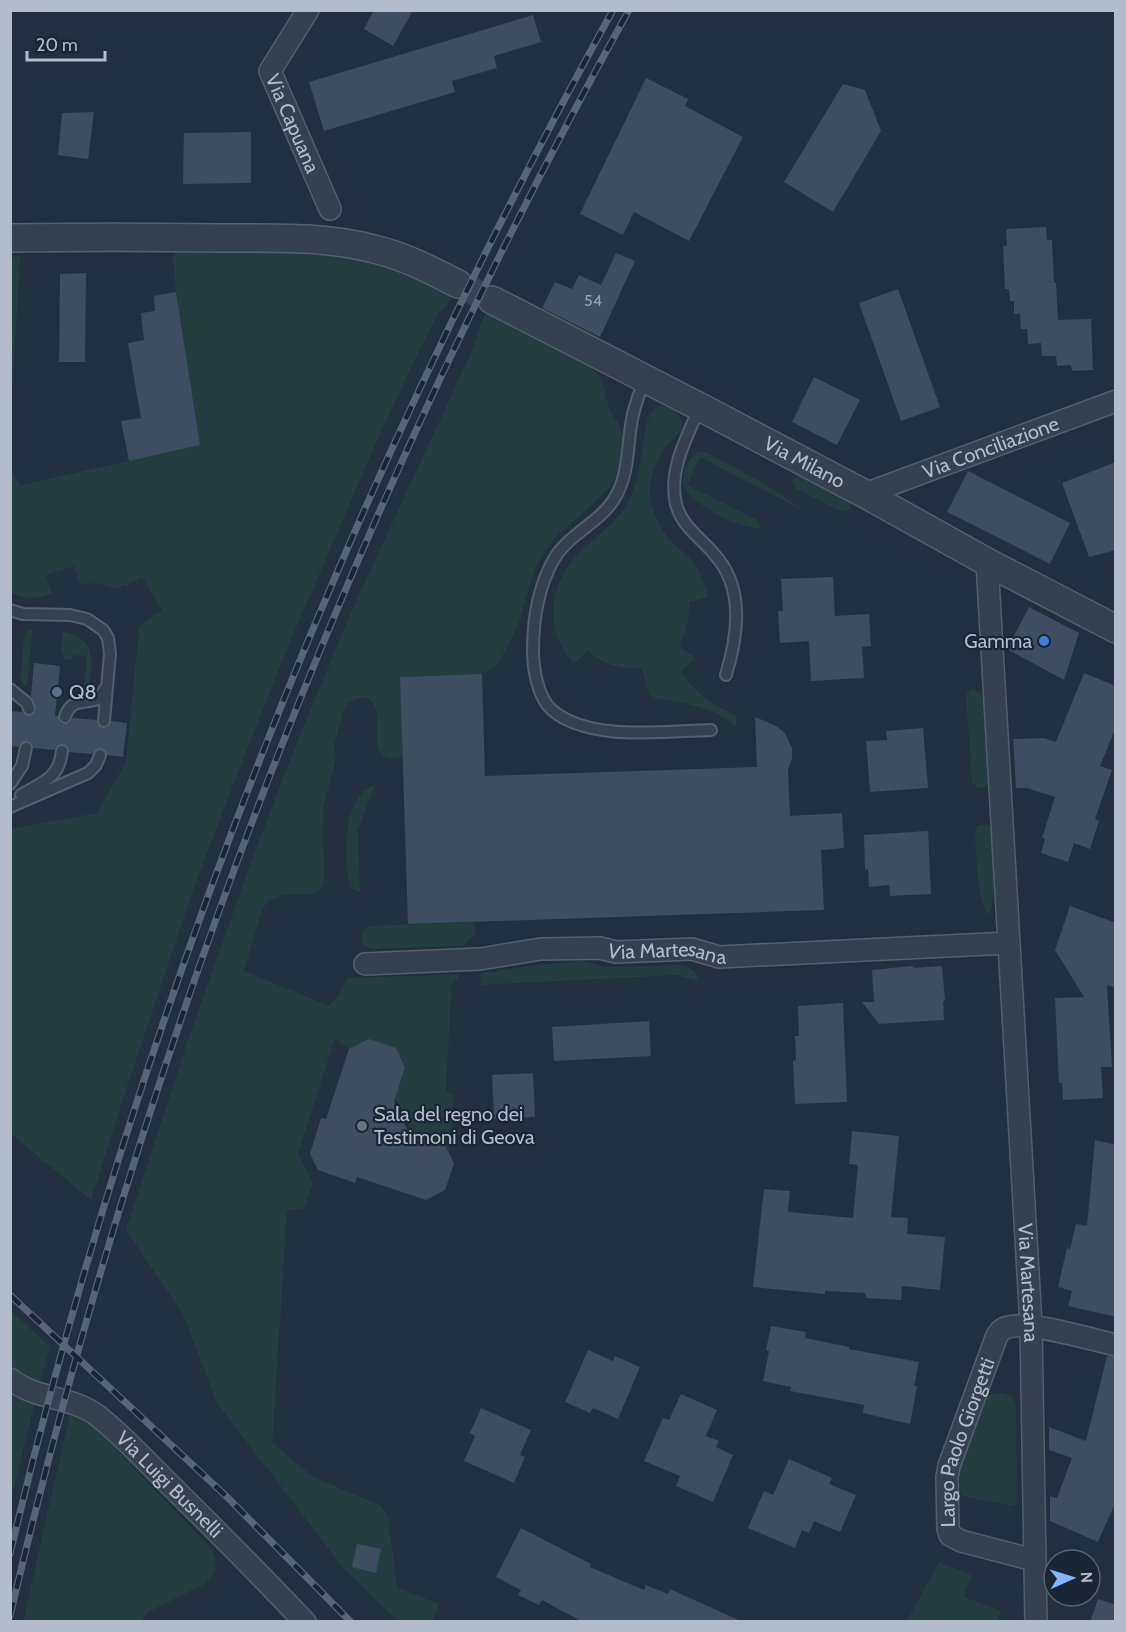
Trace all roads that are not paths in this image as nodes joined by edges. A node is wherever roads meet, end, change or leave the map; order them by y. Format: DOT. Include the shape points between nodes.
graph roads {
  1 [pos="308,10"];
  2 [pos="330,209"];
  3 [pos="10,238"];
  4 [pos="458,284"];
  5 [pos="492,300"];
  6 [pos="645,379"];
  7 [pos="1116,401"];
  8 [pos="700,407"];
  9 [pos="865,494"];
  10 [pos="987,562"];
  11 [pos="10,610"];
  12 [pos="1116,629"];
  13 [pos="726,675"];
  14 [pos="108,677"];
  15 [pos="10,689"];
  16 [pos="29,710"];
  17 [pos="65,717"];
  18 [pos="104,721"];
  19 [pos="711,730"];
  20 [pos="26,748"];
  21 [pos="62,751"];
  22 [pos="100,755"];
  23 [pos="10,784"];
  24 [pos="10,801"];
  25 [pos="10,807"];
  26 [pos="1009,944"];
  27 [pos="365,964"];
  28 [pos="1030,1325"];
  29 [pos="1116,1345"];
  30 [pos="10,1379"];
  31 [pos="1034,1560"];
  32 [pos="306,1622"];
  33 [pos="1036,1622"];
  1 -- 2 [label="street, Via Capuana" via="270,71"];
  3 -- 4 [label="street" via="339,241 398,256"];
  5 -- 6 [label="street, Via Milano"];
  6 -- 8 [label="street, Via Milano"];
  6 -- 19 [label="lane" via="633,415 628,458 617,494 608,509 555,558 543,584 533,633 533,665 539,690 550,709 587,728 610,732"];
  7 -- 9 [label="street, Via Conciliazione"];
  8 -- 9 [label="street, Via Milano"];
  8 -- 13 [label="lane" via="682,449 674,489 680,516 726,568 732,585 737,610"];
  9 -- 10 [label="street, Via Milano"];
  10 -- 12 [label="street, Via Milano"];
  10 -- 26 [label="street, Via Martesana"];
  11 -- 14 [label="lane" via="70,615 97,624 110,644"];
  14 -- 17 [label="lane" via="98,699 72,704"];
  14 -- 18 [label="lane"];
  15 -- 16 [label="lane" via="27,703"];
  20 -- 23 [label="lane" via="22,766"];
  21 -- 24 [label="lane" via="52,776"];
  22 -- 25 [label="lane" via="88,773"];
  26 -- 27 [label="street, Via Martesana" via="719,957 692,949 542,949 480,959"];
  26 -- 28 [label="street, Via Martesana"];
  28 -- 29 [label="street"];
  28 -- 31 [label="street, Via Martesana"];
  28 -- 31 [label="street, Largo Paolo Giorgetti" via="1013,1325 999,1332 947,1477 950,1535"];
  30 -- 32 [label="street, Via Luigi Busnelli" via="28,1391 76,1405 112,1428"];
  31 -- 33 [label="street, Via Martesana"];
}
